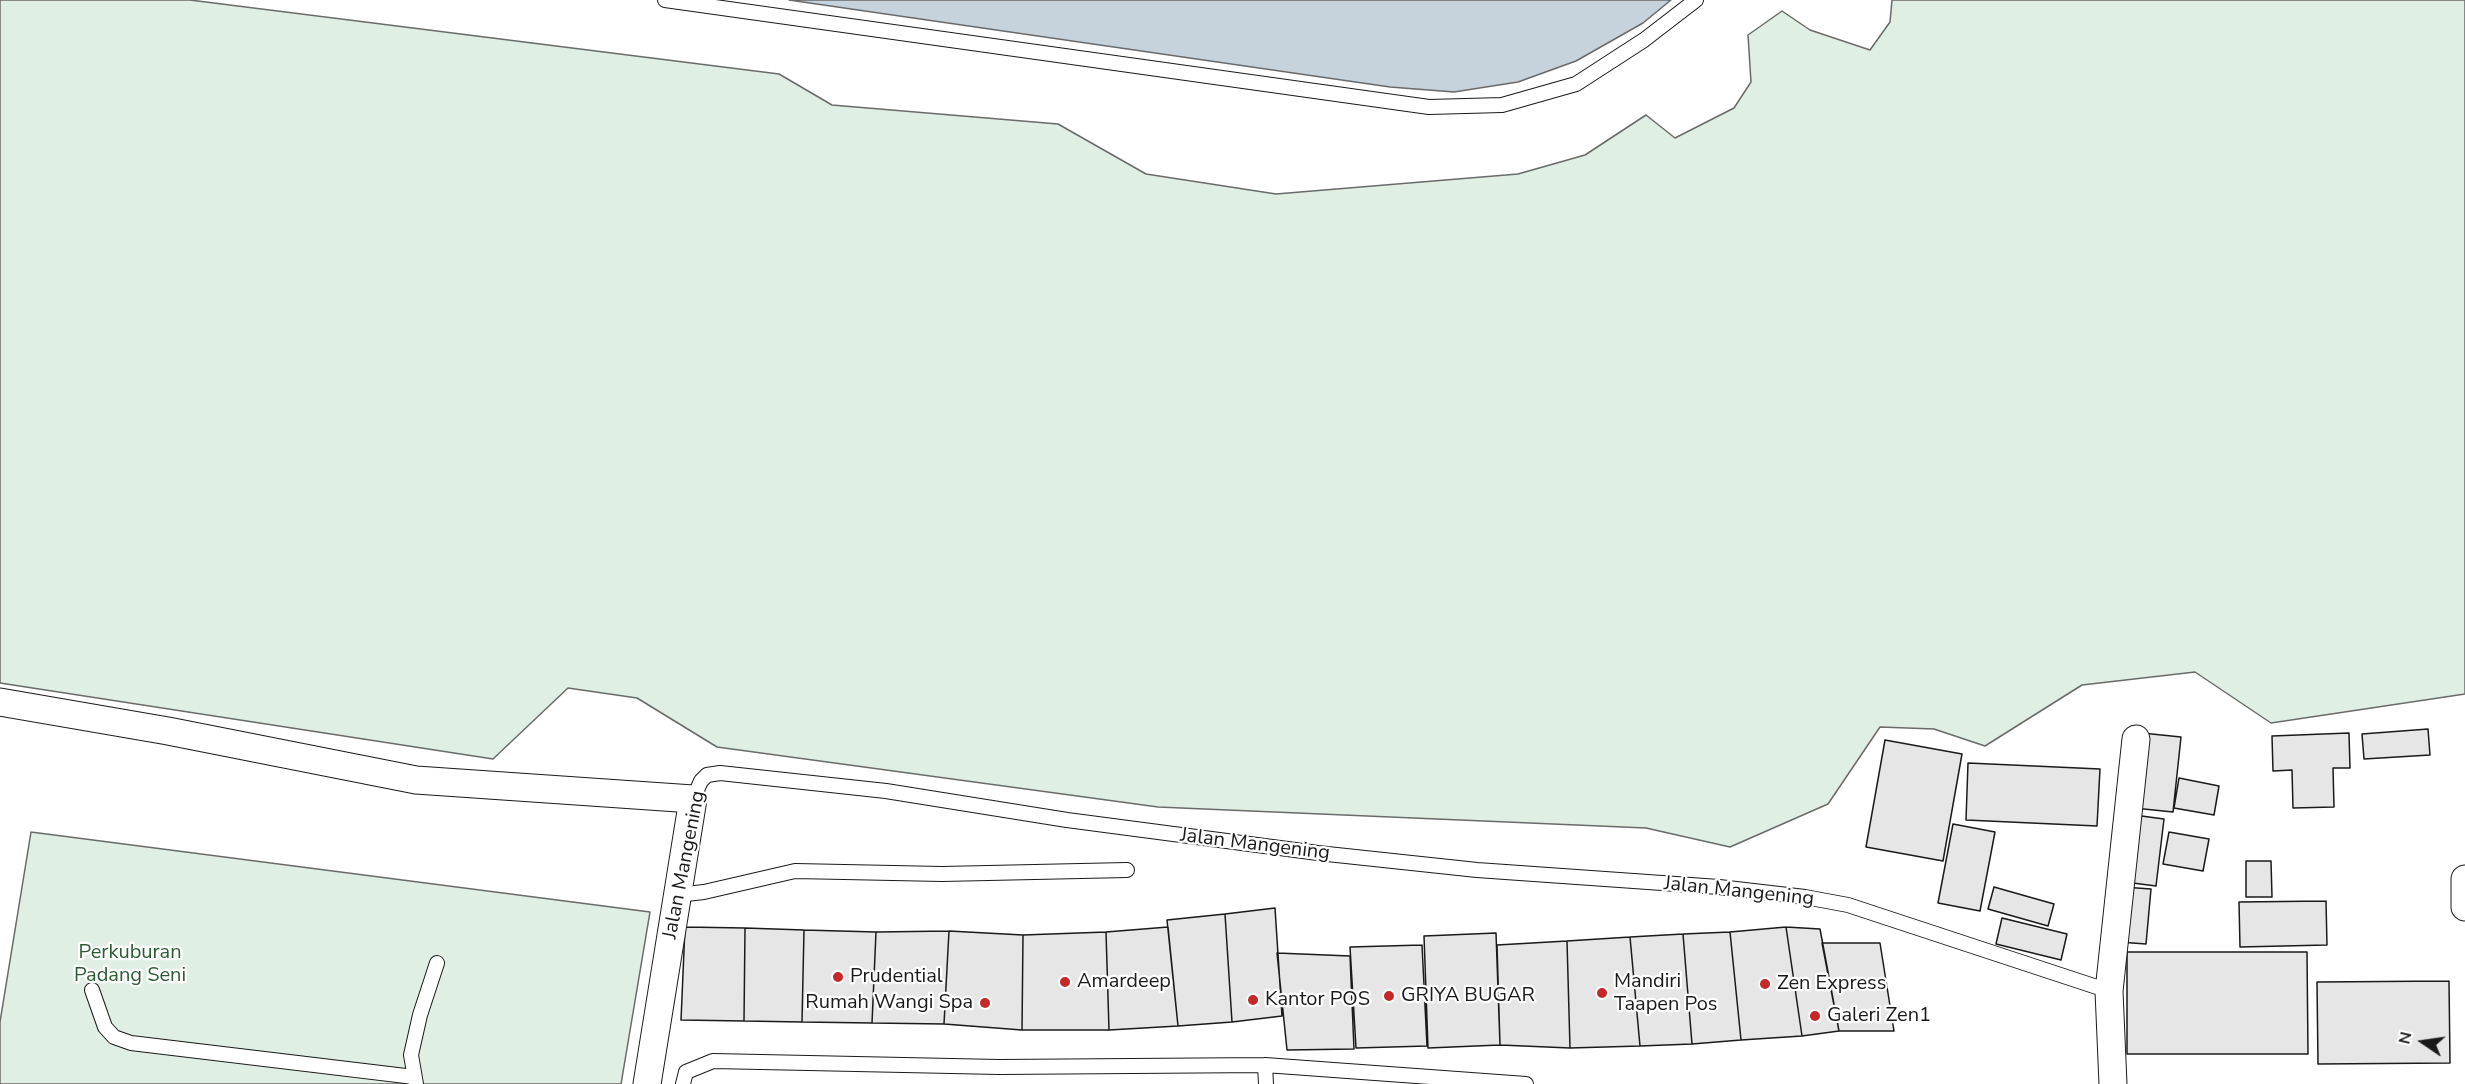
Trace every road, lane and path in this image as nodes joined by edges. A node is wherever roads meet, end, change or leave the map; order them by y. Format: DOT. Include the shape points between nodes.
graph roads {
  1 [pos="665,0"];
  2 [pos="1696,0"];
  3 [pos="0,702"];
  4 [pos="2136,738"];
  5 [pos="693,799"];
  6 [pos="1127,870"];
  7 [pos="2465,879"];
  8 [pos="677,895"];
  9 [pos="2465,907"];
  10 [pos="437,963"];
  11 [pos="92,990"];
  12 [pos="2109,991"];
  13 [pos="1265,1065"];
  14 [pos="415,1081"];
  15 [pos="647,1084"];
  16 [pos="683,1084"];
  17 [pos="1266,1084"];
  18 [pos="1526,1084"];
  19 [pos="2113,1084"];
  1 -- 2 [label="lane" via="1429,107 1502,105 1576,84"];
  3 -- 5 [label="street" via="168,730 416,780"];
  4 -- 12 [label="street"];
  5 -- 8 [label="street, Jalan Mangening"];
  5 -- 12 [label="lane, Jalan Mangening" via="707,775 720,773 886,791 1318,853 1805,897 1848,905"];
  6 -- 8 [label="lane" via="942,874 795,871"];
  7 -- 9 [label="street"];
  8 -- 15 [label="street, Jalan Mangening"];
  10 -- 14 [label="lane" via="411,1055"];
  11 -- 14 [label="lane" via="105,1027 114,1037 131,1043"];
  12 -- 19 [label="street"];
  13 -- 16 [label="lane" via="999,1067 713,1061 686,1072"];
  13 -- 17 [label="lane"];
  13 -- 18 [label="lane"];
}
